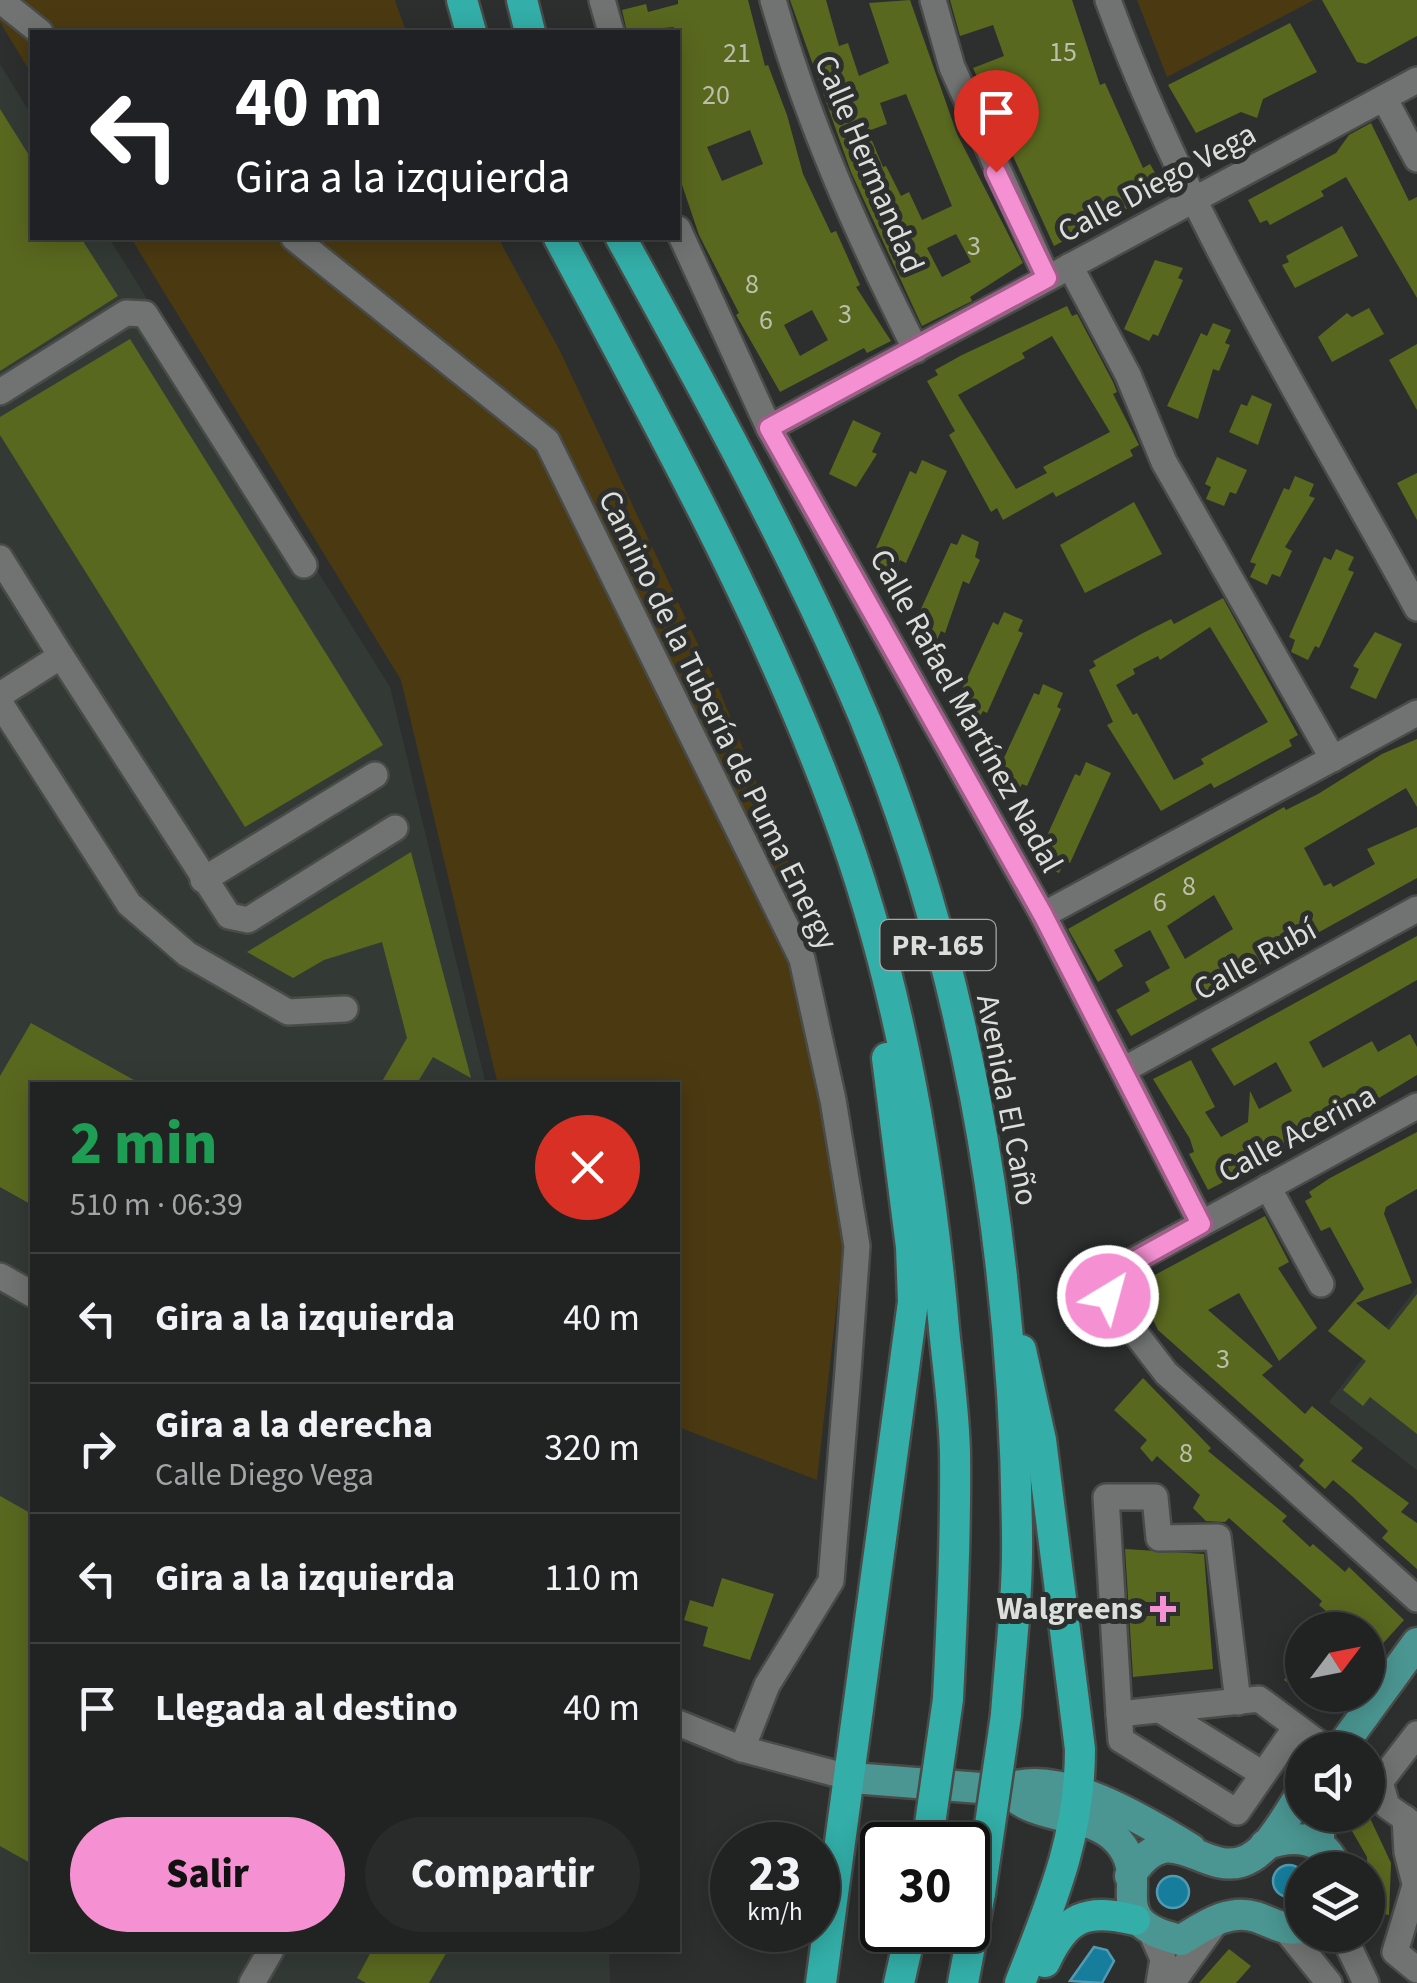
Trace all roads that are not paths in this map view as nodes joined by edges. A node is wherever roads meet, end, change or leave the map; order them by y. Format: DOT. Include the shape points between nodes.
graph roads {
  1 [pos="0,0"];
  2 [pos="462,0"];
  3 [pos="522,0"];
  4 [pos="602,0"];
  5 [pos="773,0"];
  6 [pos="934,0"];
  7 [pos="1108,0"];
  8 [pos="38,30"];
  9 [pos="470,30"];
  10 [pos="530,30"];
  11 [pos="610,30"];
  12 [pos="1417,80"];
  13 [pos="1384,98"];
  14 [pos="1417,159"];
  15 [pos="1195,200"];
  16 [pos="680,233"];
  17 [pos="296,240"];
  18 [pos="560,240"];
  19 [pos="621,240"];
  20 [pos="1070,266"];
  21 [pos="1047,278"];
  22 [pos="916,350"];
  23 [pos="0,392"];
  24 [pos="769,428"];
  25 [pos="0,558"];
  26 [pos="304,566"];
  27 [pos="1417,608"];
  28 [pos="61,656"];
  29 [pos="0,694"];
  30 [pos="0,702"];
  31 [pos="1417,713"];
  32 [pos="1333,759"];
  33 [pos="374,774"];
  34 [pos="396,828"];
  35 [pos="204,880"];
  36 [pos="1417,909"];
  37 [pos="1043,915"];
  38 [pos="882,965"];
  39 [pos="345,1009"];
  40 [pos="1125,1068"];
  41 [pos="1417,1106"];
  42 [pos="1268,1187"];
  43 [pos="1201,1224"];
  44 [pos="1002,1264"];
  45 [pos="0,1276"];
  46 [pos="1321,1284"];
  47 [pos="30,1293"];
  48 [pos="1417,1599"];
  49 [pos="1416,1645"];
  50 [pos="1238,1702"];
  51 [pos="1160,1710"];
  52 [pos="1119,1714"];
  53 [pos="680,1724"];
  54 [pos="1296,1726"];
  55 [pos="1304,1732"];
  56 [pos="1352,1732"];
  57 [pos="1417,1734"];
  58 [pos="742,1749"];
  59 [pos="1264,1774"];
  60 [pos="852,1778"];
  61 [pos="1078,1806"];
  62 [pos="1285,1816"];
  63 [pos="930,1822"];
  64 [pos="1411,1822"];
  65 [pos="1325,1844"];
  66 [pos="1265,1845"];
  67 [pos="1192,1850"];
  68 [pos="1130,1876"];
  69 [pos="1415,1890"];
  70 [pos="1219,1918"];
  71 [pos="1144,1927"];
  72 [pos="1285,1927"];
  73 [pos="271,1952"];
  74 [pos="906,1952"];
  75 [pos="1309,1952"];
  76 [pos="1351,1952"];
  77 [pos="1417,1970"];
  78 [pos="252,1983"];
  79 [pos="821,1983"];
  80 [pos="899,1983"];
  81 [pos="963,1983"];
  82 [pos="1020,1983"];
  83 [pos="1036,1983"];
  84 [pos="1159,1983"];
  85 [pos="1172,1983"];
  86 [pos="1329,1983"];
  87 [pos="1366,1983"];
  1 -- 8 [label="street"];
  2 -- 9 [label="highway"];
  3 -- 10 [label="highway"];
  4 -- 11 [label="street"];
  5 -- 22 [label="street, Calle Hermandad" via="828,164"];
  6 -- 21 [label="street" via="952,67"];
  7 -- 15 [label="street"];
  12 -- 13 [label="street, Calle Diego Vega"];
  13 -- 14 [label="street"];
  13 -- 15 [label="street, Calle Diego Vega"];
  15 -- 20 [label="street, Calle Diego Vega"];
  15 -- 27 [label="street"];
  16 -- 24 [label="street, Calle Rafael Martínez Nadal"];
  17 -- 58 [label="street, Camino de la Tubería de Puma Energy" via="547,441 802,959 857,1246 848,1370 831,1581 767,1685"];
  18 -- 38 [label="highway, PR-165" via="670,445 776,667 836,811"];
  19 -- 44 [label="highway, Avenida El Caño / PR-165" via="739,452 839,662 910,846 971,1070"];
  20 -- 21 [label="street, Calle Diego Vega"];
  20 -- 32 [label="street" via="1128,375 1164,462"];
  21 -- 22 [label="street, Calle Diego Vega"];
  22 -- 24 [label="street, Calle Diego Vega"];
  23 -- 26 [label="street" via="126,313 145,314"];
  24 -- 37 [label="street, Calle Rafael Martínez Nadal"];
  25 -- 28 [label="street"];
  28 -- 29 [label="street"];
  28 -- 35 [label="street"];
  30 -- 39 [label="street" via="129,904 188,954 288,1012"];
  31 -- 32 [label="street"];
  32 -- 37 [label="street"];
  33 -- 35 [label="street"];
  34 -- 35 [label="street" via="248,920 229,916"];
  36 -- 40 [label="street, Calle Rubí"];
  37 -- 40 [label="street, Calle Rafael Martínez Nadal"];
  38 -- 60 [label="highway" via="913,1302"];
  38 -- 63 [label="highway, PR-165, bridge" via="934,1206 955,1449 948,1699"];
  40 -- 43 [label="street, Calle Rafael Martínez Nadal"];
  41 -- 42 [label="street, Calle Acerina"];
  42 -- 43 [label="street, Calle Acerina"];
  42 -- 46 [label="street"];
  43 -- 48 [label="street, Calle Acerina" via="1111,1274 1108,1296 1166,1373"];
  44 -- 61 [label="highway" via="1041,1440 1080,1750"];
  44 -- 81 [label="highway, Avenida El Caño / PR-165, bridge" via="1018,1537 1006,1715"];
  45 -- 47 [label="street"];
  49 -- 56 [label="main road"];
  50 -- 51 [label="street"];
  50 -- 52 [label="street" via="1218,1537 1159,1538 1155,1497 1106,1497"];
  50 -- 54 [label="street" via="1259,1700"];
  51 -- 52 [label="street"];
  51 -- 59 [label="street"];
  52 -- 59 [label="street" via="1121,1740 1237,1812"];
  53 -- 58 [label="street"];
  54 -- 55 [label="street"];
  54 -- 59 [label="street"];
  57 -- 64 [label="street" via="1380,1782 1387,1806"];
  58 -- 60 [label="street"];
  60 -- 61 [label="main road" via="1006,1790 1021,1782"];
  60 -- 79 [label="highway"];
  61 -- 67 [label="main road" via="1136,1815"];
  61 -- 68 [label="main road" via="1128,1853"];
  61 -- 82 [label="highway" via="1068,1861"];
  62 -- 66 [label="main road"];
  64 -- 69 [label="street"];
  65 -- 66 [label="main road" via="1302,1837"];
  66 -- 67 [label="main road" via="1240,1863 1216,1862"];
  67 -- 68 [label="main road" via="1164,1848"];
  68 -- 71 [label="main road"];
  69 -- 77 [label="street" via="1395,1952"];
  70 -- 71 [label="main road" via="1180,1940"];
  70 -- 72 [label="main road" via="1239,1914"];
  70 -- 85 [label="street"];
  71 -- 83 [label="highway" via="1107,1913 1081,1916 1058,1933"];
  71 -- 84 [label="street" via="1163,1958"];
  73 -- 78 [label="street"];
  74 -- 80 [label="highway"];
  75 -- 86 [label="street"];
  76 -- 87 [label="street"];
}
